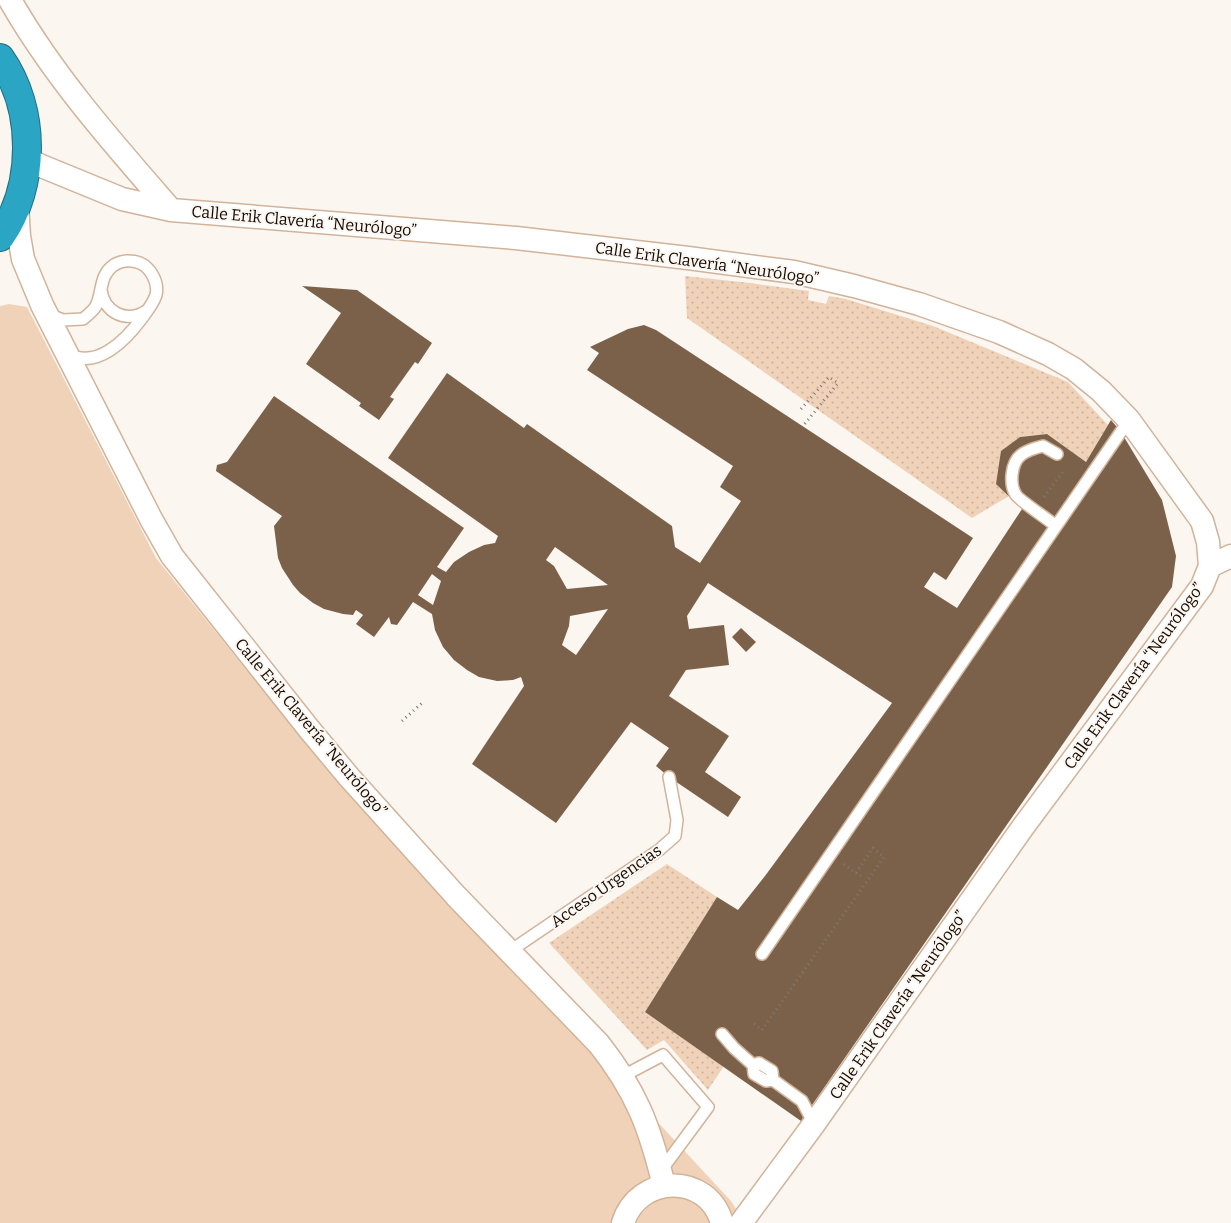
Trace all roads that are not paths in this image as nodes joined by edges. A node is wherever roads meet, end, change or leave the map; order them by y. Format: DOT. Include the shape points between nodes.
graph roads {
  1 [pos="10,0"];
  2 [pos="0,58"];
  3 [pos="26,158"];
  4 [pos="17,205"];
  5 [pos="171,210"];
  6 [pos="0,237"];
  7 [pos="23,259"];
  8 [pos="101,290"];
  9 [pos="150,307"];
  10 [pos="45,311"];
  11 [pos="64,350"];
  12 [pos="1129,420"];
  13 [pos="1058,454"];
  14 [pos="1056,526"];
  15 [pos="1231,556"];
  16 [pos="1210,566"];
  17 [pos="669,777"];
  18 [pos="510,951"];
  19 [pos="762,954"];
  20 [pos="722,1034"];
  21 [pos="623,1076"];
  22 [pos="814,1124"];
  23 [pos="660,1171"];
  24 [pos="643,1194"];
  25 [pos="623,1223"];
  26 [pos="722,1223"];
  27 [pos="741,1223"];
  1 -- 5 [label="street, Calle Erik Clavería “Neurólogo”" via="31,36 102,131"];
  2 -- 3 [label="highway" via="23,106"];
  3 -- 4 [label="highway"];
  3 -- 5 [label="street, Calle Erik Clavería “Neurólogo”" via="104,193"];
  4 -- 6 [label="highway"];
  4 -- 7 [label="street, Calle Erik Clavería “Neurólogo”"];
  5 -- 12 [label="street, Calle Erik Clavería “Neurólogo”" via="516,238 802,274 919,304 1048,354 1101,390"];
  6 -- 7 [label="street, Calle Erik Clavería “Neurólogo”"];
  7 -- 10 [label="street, Calle Erik Clavería “Neurólogo”"];
  8 -- 9 [label="lane" via="106,306 120,315 136,316"];
  8 -- 9 [label="lane" via="104,276 113,265 137,262 148,269 155,280 156,292"];
  8 -- 10 [label="lane" via="94,310 83,319 63,320"];
  9 -- 11 [label="lane" via="134,330 101,355 78,358"];
  10 -- 11 [label="street, Calle Erik Clavería “Neurólogo”"];
  11 -- 18 [label="street, Calle Erik Clavería “Neurólogo”" via="166,546 349,777"];
  12 -- 14 [label="lane"];
  12 -- 16 [label="street, Calle Erik Clavería “Neurólogo”" via="1202,521"];
  13 -- 14 [label="lane" via="1043,446 1029,450 1019,456 1011,478 1016,495"];
  14 -- 19 [label="lane"];
  15 -- 16 [label="street"];
  16 -- 22 [label="street, Calle Erik Clavería “Neurólogo”" via="1202,586 1023,827"];
  17 -- 18 [label="lane, Acceso Urgencias" via="677,820 675,836"];
  18 -- 21 [label="street, Calle Erik Clavería “Neurólogo”" via="599,1044"];
  20 -- 22 [label="lane" via="752,1065 759,1063 772,1072 773,1080 802,1101"];
  21 -- 23 [label="street, Calle Erik Clavería “Neurólogo”" via="644,1118"];
  21 -- 23 [label="lane" via="663,1055 708,1107"];
  22 -- 27 [label="street, Calle Erik Clavería “Neurólogo”"];
  23 -- 24 [label="street"];
  23 -- 24 [label="street"];
  23 -- 26 [label="street" via="703,1195 716,1209"];
  24 -- 25 [label="street" via="628,1211"];
}
